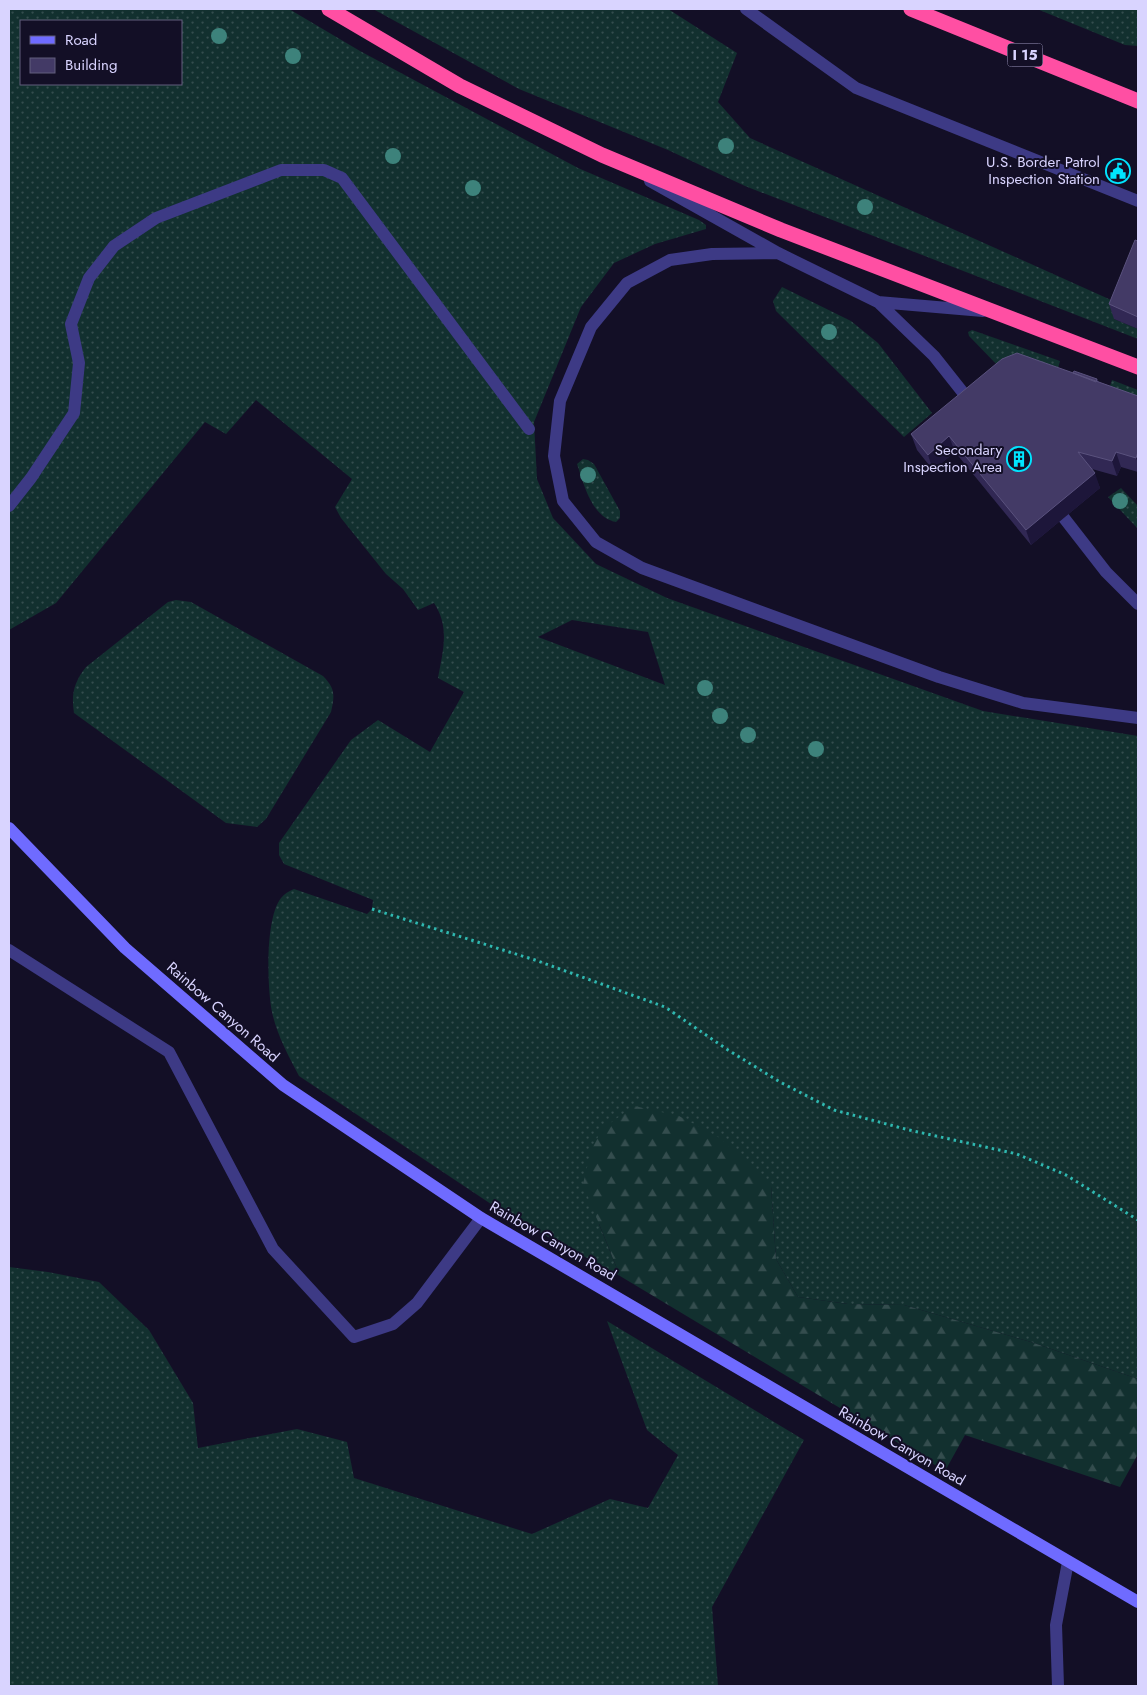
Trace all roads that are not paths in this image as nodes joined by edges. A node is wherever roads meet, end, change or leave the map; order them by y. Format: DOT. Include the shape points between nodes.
graph roads {
  1 [pos="329,9"];
  2 [pos="746,9"];
  3 [pos="912,9"];
  4 [pos="1138,101"];
  5 [pos="602,154"];
  6 [pos="1138,201"];
  7 [pos="778,253"];
  8 [pos="878,302"];
  9 [pos="992,311"];
  10 [pos="1138,367"];
  11 [pos="972,404"];
  12 [pos="529,429"];
  13 [pos="9,506"];
  14 [pos="1064,518"];
  15 [pos="1138,604"];
  16 [pos="1138,718"];
  17 [pos="9,828"];
  18 [pos="9,950"];
  19 [pos="482,1218"];
  20 [pos="1068,1562"];
  21 [pos="1138,1602"];
  22 [pos="1058,1686"];
  1 -- 5 [label="highway" via="460,86"];
  2 -- 6 [label="street" via="856,88"];
  3 -- 4 [label="highway, I 15"];
  5 -- 7 [label="street"];
  5 -- 9 [label="highway" via="781,230"];
  7 -- 8 [label="street"];
  7 -- 16 [label="street" via="712,254 670,260 627,283 591,328 560,401 554,456 562,501 596,542 642,568 939,677 1023,704"];
  8 -- 9 [label="street"];
  8 -- 11 [label="street" via="934,356"];
  9 -- 10 [label="highway"];
  12 -- 13 [label="street" via="342,178 324,170 281,170 156,218 114,246 89,278 71,324 79,363 74,413"];
  14 -- 15 [label="street" via="1106,572"];
  17 -- 19 [label="main road, Rainbow Canyon Road" via="125,948 284,1086"];
  18 -- 19 [label="street" via="169,1052 272,1249 354,1337 393,1324 417,1303"];
  19 -- 20 [label="main road, Rainbow Canyon Road"];
  20 -- 21 [label="main road, Rainbow Canyon Road"];
  20 -- 22 [label="street" via="1056,1625"];
}
